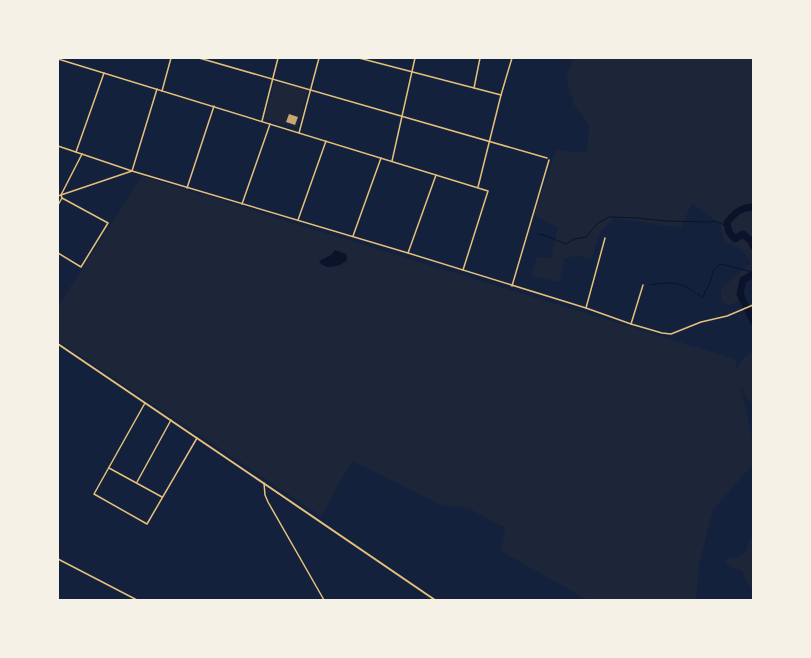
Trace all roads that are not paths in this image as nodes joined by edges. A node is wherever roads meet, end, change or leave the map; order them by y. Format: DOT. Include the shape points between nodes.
graph roads {
  1 [pos="58,58"];
  2 [pos="171,58"];
  3 [pos="199,58"];
  4 [pos="278,58"];
  5 [pos="319,58"];
  6 [pos="358,58"];
  7 [pos="415,58"];
  8 [pos="480,58"];
  9 [pos="512,58"];
  10 [pos="412,72"];
  11 [pos="104,73"];
  12 [pos="272,79"];
  13 [pos="474,88"];
  14 [pos="157,89"];
  15 [pos="310,90"];
  16 [pos="162,91"];
  17 [pos="501,95"];
  18 [pos="214,106"];
  19 [pos="402,116"];
  20 [pos="262,121"];
  21 [pos="270,124"];
  22 [pos="299,132"];
  23 [pos="326,141"];
  24 [pos="489,141"];
  25 [pos="58,146"];
  26 [pos="76,152"];
  27 [pos="82,154"];
  28 [pos="381,158"];
  29 [pos="392,161"];
  30 [pos="132,171"];
  31 [pos="436,175"];
  32 [pos="478,187"];
  33 [pos="187,188"];
  34 [pos="61,195"];
  35 [pos="58,196"];
  36 [pos="62,198"];
  37 [pos="242,204"];
  38 [pos="58,205"];
  39 [pos="298,220"];
  40 [pos="353,236"];
  41 [pos="605,238"];
  42 [pos="58,253"];
  43 [pos="408,253"];
  44 [pos="463,270"];
  45 [pos="643,285"];
  46 [pos="512,286"];
  47 [pos="753,305"];
  48 [pos="586,308"];
  49 [pos="631,324"];
  50 [pos="58,344"];
  51 [pos="145,402"];
  52 [pos="171,420"];
  53 [pos="197,438"];
  54 [pos="108,468"];
  55 [pos="137,482"];
  56 [pos="264,483"];
  57 [pos="162,497"];
  58 [pos="58,559"];
  59 [pos="137,600"];
  60 [pos="324,600"];
  61 [pos="434,600"];
  1 -- 11 [label="street"];
  2 -- 16 [label="street"];
  3 -- 12 [label="street"];
  4 -- 12 [label="street"];
  5 -- 15 [label="street"];
  6 -- 10 [label="street"];
  7 -- 10 [label="street"];
  8 -- 13 [label="street"];
  9 -- 17 [label="street"];
  10 -- 13 [label="street"];
  10 -- 19 [label="street"];
  11 -- 14 [label="street"];
  11 -- 26 [label="street"];
  12 -- 15 [label="street"];
  12 -- 20 [label="street"];
  13 -- 17 [label="street"];
  14 -- 16 [label="street"];
  14 -- 30 [label="street"];
  15 -- 19 [label="street"];
  15 -- 22 [label="street"];
  16 -- 18 [label="street"];
  17 -- 24 [label="street"];
  18 -- 20 [label="street"];
  18 -- 33 [label="street"];
  19 -- 24 [label="street"];
  19 -- 29 [label="street"];
  20 -- 21 [label="street"];
  21 -- 22 [label="street"];
  21 -- 37 [label="street"];
  22 -- 23 [label="street"];
  23 -- 28 [label="street"];
  23 -- 39 [label="street"];
  24 -- 32 [label="street"];
  24 -- 46 [label="street" via="548,159"];
  25 -- 26 [label="street"];
  26 -- 27 [label="street"];
  27 -- 30 [label="street"];
  27 -- 34 [label="street"];
  28 -- 29 [label="street"];
  28 -- 40 [label="street"];
  29 -- 31 [label="street"];
  30 -- 33 [label="street"];
  30 -- 34 [label="street"];
  31 -- 32 [label="street"];
  31 -- 43 [label="street"];
  32 -- 44 [label="street" via="488,191"];
  33 -- 37 [label="street"];
  34 -- 35 [label="street"];
  34 -- 36 [label="street"];
  36 -- 38 [label="street"];
  36 -- 42 [label="street" via="108,222 82,267"];
  37 -- 39 [label="street"];
  39 -- 40 [label="street"];
  40 -- 43 [label="street"];
  41 -- 48 [label="street"];
  43 -- 44 [label="street"];
  44 -- 46 [label="street"];
  45 -- 49 [label="street"];
  46 -- 48 [label="street"];
  47 -- 49 [label="street" via="671,334"];
  48 -- 49 [label="street"];
  50 -- 51 [label="main road"];
  51 -- 52 [label="main road"];
  51 -- 54 [label="street"];
  52 -- 53 [label="main road"];
  52 -- 55 [label="street"];
  53 -- 56 [label="main road"];
  53 -- 57 [label="street"];
  54 -- 55 [label="street"];
  54 -- 57 [label="street" via="94,494 147,524"];
  55 -- 57 [label="street"];
  56 -- 60 [label="street" via="268,502"];
  56 -- 61 [label="main road"];
  58 -- 59 [label="street"];
}
